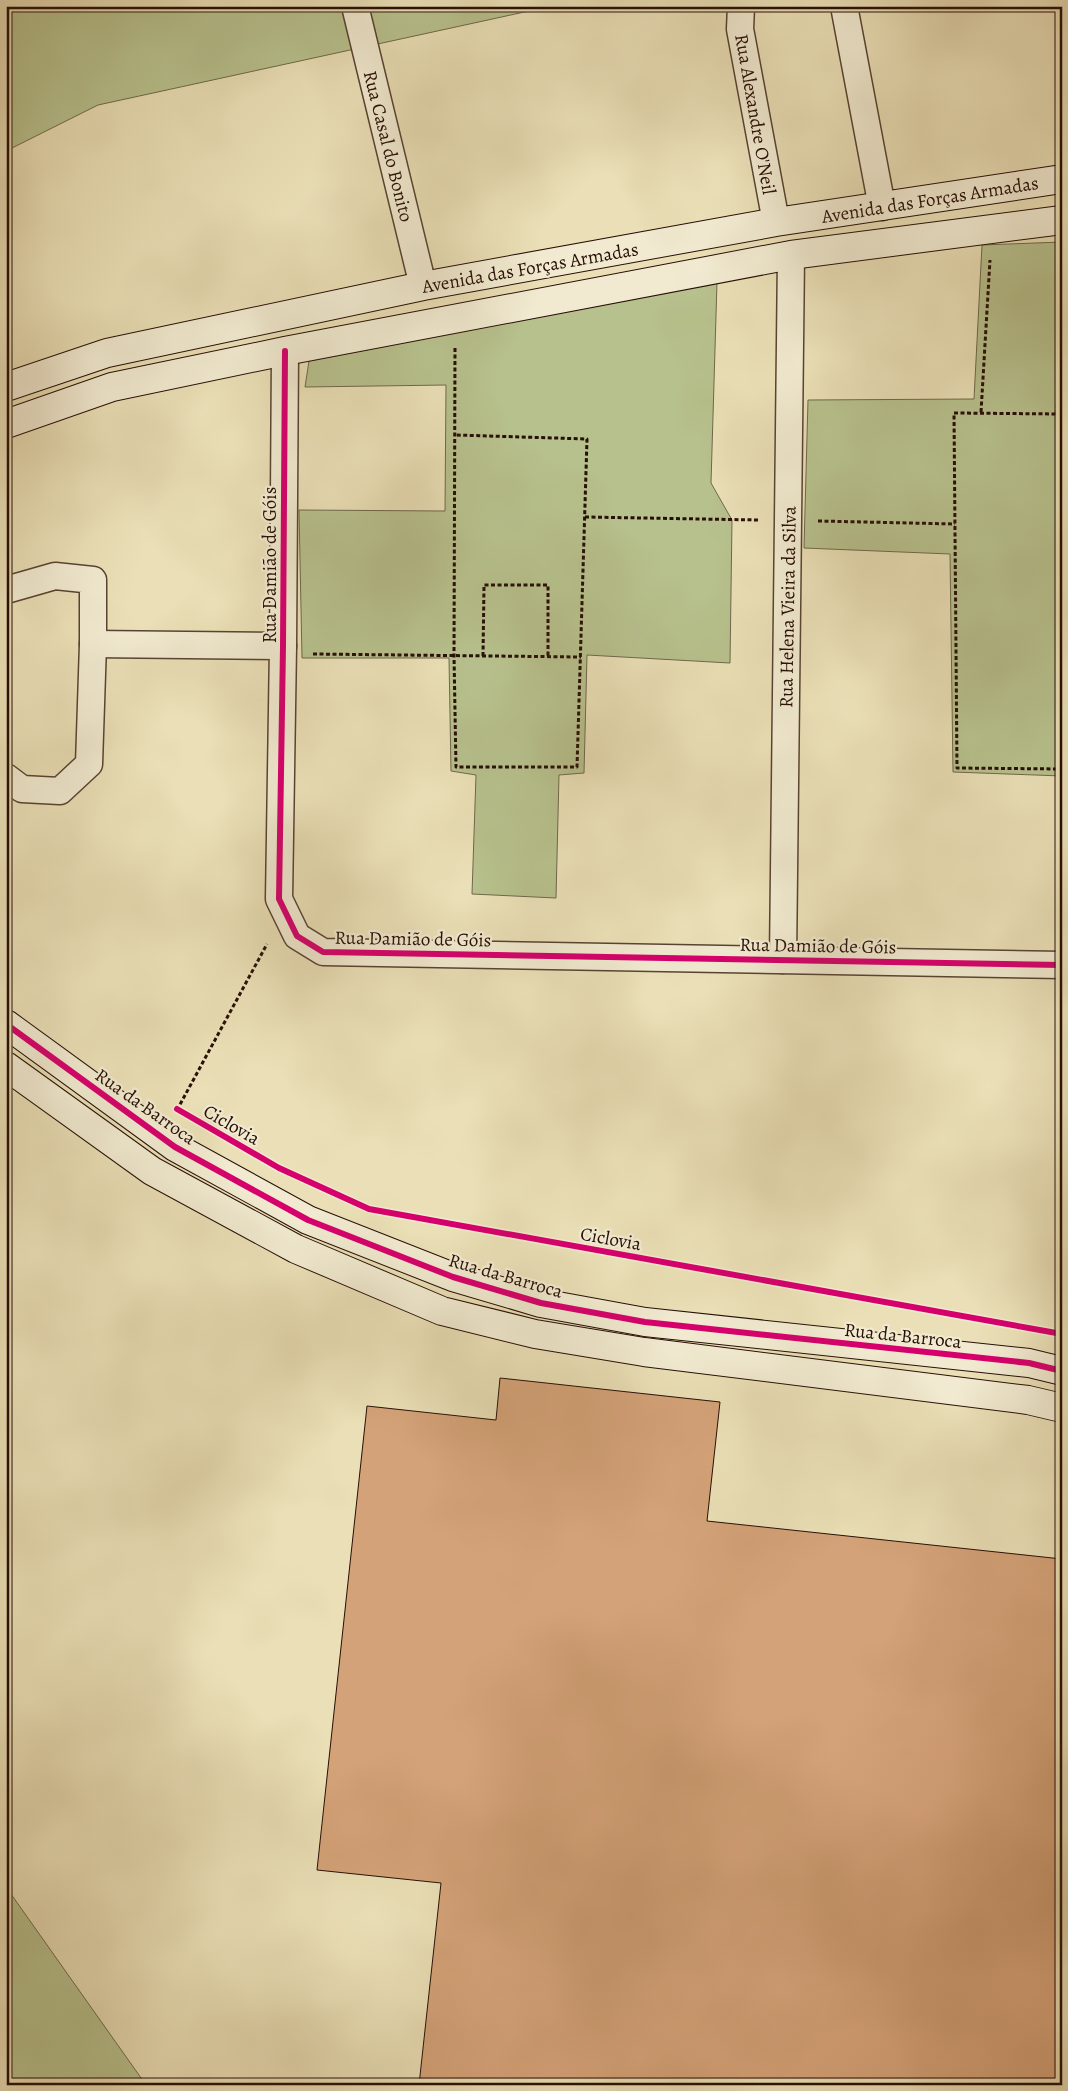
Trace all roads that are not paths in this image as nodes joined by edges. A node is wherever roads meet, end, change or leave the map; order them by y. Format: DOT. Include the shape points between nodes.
graph roads {
  1 [pos="355,6"];
  2 [pos="741,6"];
  3 [pos="844,6"];
  4 [pos="1062,179"];
  5 [pos="882,207"];
  6 [pos="1062,220"];
  7 [pos="776,222"];
  8 [pos="791,255"];
  9 [pos="423,286"];
  10 [pos="285,351"];
  11 [pos="6,387"];
  12 [pos="6,424"];
  13 [pos="6,590"];
  14 [pos="94,644"];
  15 [pos="283,646"];
  16 [pos="6,778"];
  17 [pos="783,960"];
  18 [pos="1062,965"];
  19 [pos="6,1024"];
  20 [pos="6,1066"];
  21 [pos="1062,1371"];
  22 [pos="1062,1408"];
  1 -- 9 [label="street, Rua Casal do Bonito"];
  2 -- 7 [label="street, Rua Alexandre O'Neil" via="740,29"];
  3 -- 5 [label="street"];
  4 -- 5 [label="street, Avenida das Forças Armadas"];
  5 -- 7 [label="street, Avenida das Forças Armadas"];
  6 -- 8 [label="street, Avenida das Forças Armadas"];
  7 -- 9 [label="street, Avenida das Forças Armadas"];
  8 -- 10 [label="street, Avenida das Forças Armadas"];
  8 -- 17 [label="street, Rua Helena Vieira da Silva"];
  9 -- 11 [label="street, Avenida das Forças Armadas" via="107,353"];
  10 -- 12 [label="street, Avenida das Forças Armadas" via="112,387"];
  10 -- 15 [label="street, Rua Damião de Góis"];
  13 -- 14 [label="street" via="55,576 94,580"];
  14 -- 15 [label="street"];
  14 -- 16 [label="street" via="89,764 60,791 22,789"];
  15 -- 17 [label="street, Rua Damião de Góis" via="279,899 297,936 323,952"];
  17 -- 18 [label="street, Rua Damião de Góis"];
  19 -- 21 [label="street, Rua da Barroca" via="175,1147 308,1220 453,1277 541,1303 645,1322 1029,1363"];
  20 -- 22 [label="street" via="152,1171 296,1249 442,1311 535,1334 644,1352 1028,1400"];
}
